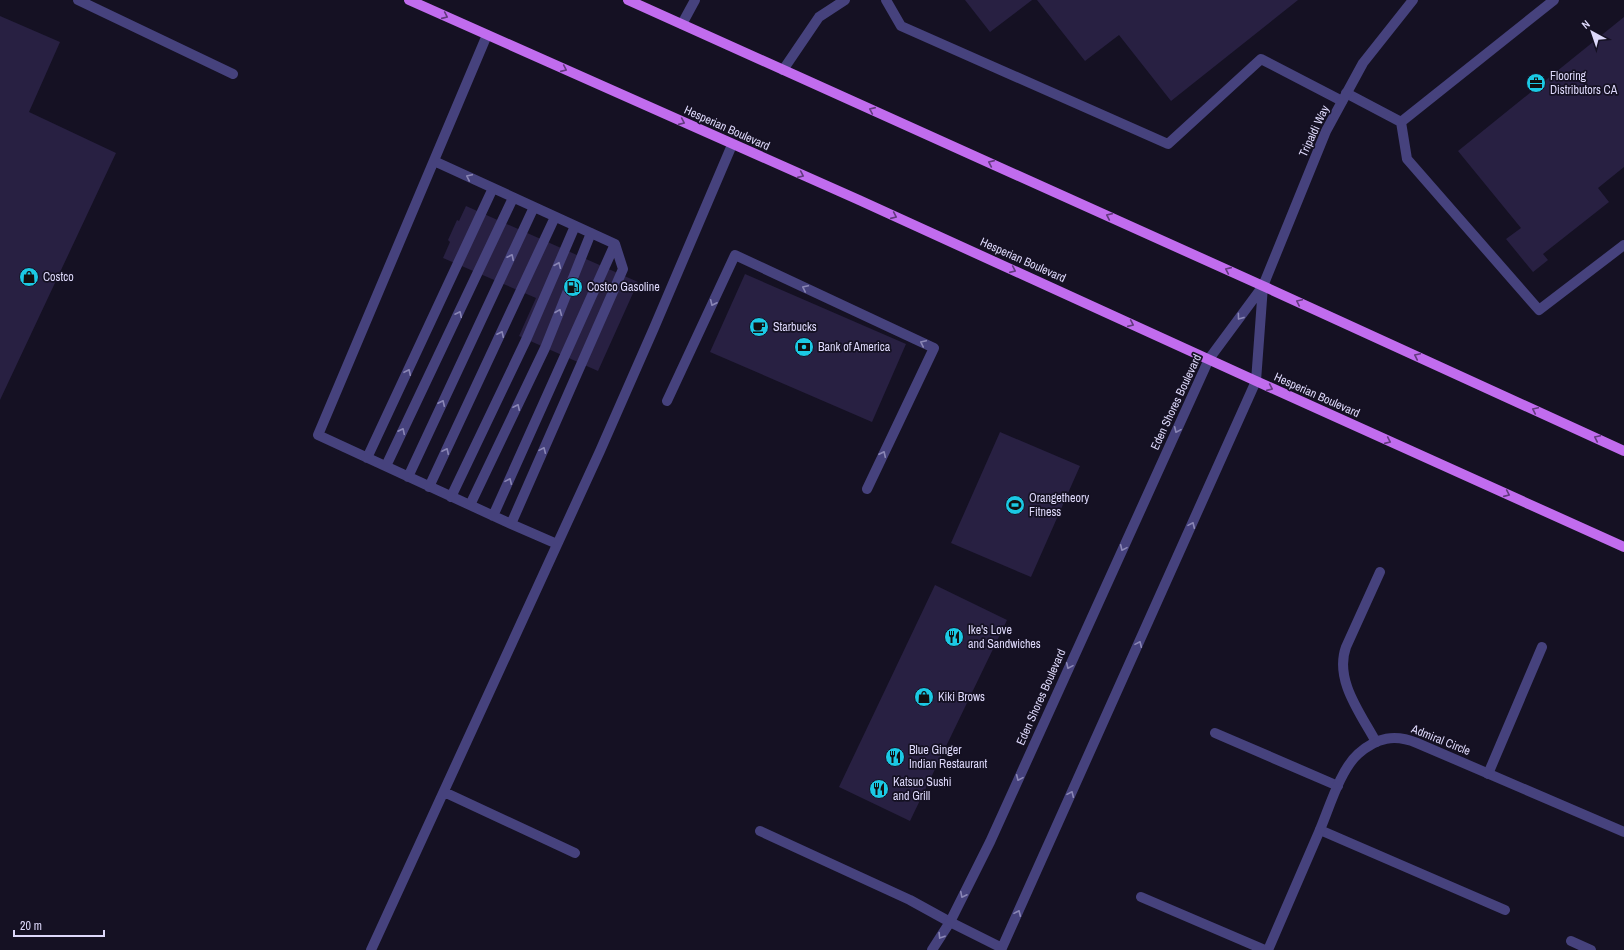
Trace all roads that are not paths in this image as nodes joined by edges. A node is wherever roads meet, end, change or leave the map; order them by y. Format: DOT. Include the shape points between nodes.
graph roads {
  1 [pos="78,0"];
  2 [pos="409,0"];
  3 [pos="628,0"];
  4 [pos="695,0"];
  5 [pos="845,0"];
  6 [pos="886,0"];
  7 [pos="1413,0"];
  8 [pos="1554,0"];
  9 [pos="682,24"];
  10 [pos="487,35"];
  11 [pos="783,70"];
  12 [pos="233,74"];
  13 [pos="1344,97"];
  14 [pos="1401,122"];
  15 [pos="732,145"];
  16 [pos="434,161"];
  17 [pos="493,188"];
  18 [pos="513,198"];
  19 [pos="534,207"];
  20 [pos="555,217"];
  21 [pos="575,226"];
  22 [pos="591,233"];
  23 [pos="615,244"];
  24 [pos="1624,245"];
  25 [pos="1263,286"];
  26 [pos="1209,359"];
  27 [pos="1256,381"];
  28 [pos="667,401"];
  29 [pos="1624,451"];
  30 [pos="367,458"];
  31 [pos="386,466"];
  32 [pos="408,477"];
  33 [pos="429,486"];
  34 [pos="867,489"];
  35 [pos="451,497"];
  36 [pos="470,505"];
  37 [pos="493,516"];
  38 [pos="510,524"];
  39 [pos="557,544"];
  40 [pos="1624,547"];
  41 [pos="1380,572"];
  42 [pos="1542,647"];
  43 [pos="1215,733"];
  44 [pos="1376,742"];
  45 [pos="1488,774"];
  46 [pos="1338,786"];
  47 [pos="444,792"];
  48 [pos="1320,830"];
  49 [pos="760,831"];
  50 [pos="1624,832"];
  51 [pos="575,853"];
  52 [pos="1141,897"];
  53 [pos="1505,910"];
  54 [pos="950,922"];
  55 [pos="1571,941"];
  56 [pos="1002,949"];
  57 [pos="371,950"];
  58 [pos="932,950"];
  59 [pos="1265,950"];
  60 [pos="1268,950"];
  61 [pos="1591,950"];
  1 -- 12 [label="street"];
  2 -- 10 [label="main road, Hesperian Boulevard, one-way"];
  3 -- 9 [label="main road"];
  4 -- 9 [label="street"];
  5 -- 11 [label="street" via="819,17"];
  6 -- 13 [label="street" via="901,26 1168,144 1261,59"];
  7 -- 13 [label="street, Tripaldi Way" via="1363,63"];
  8 -- 14 [label="street"];
  9 -- 11 [label="main road"];
  10 -- 15 [label="main road, Hesperian Boulevard, one-way"];
  10 -- 16 [label="street"];
  25 -- 11 [label="main road, one-way"];
  13 -- 14 [label="street"];
  13 -- 25 [label="street, Tripaldi Way" via="1326,131"];
  14 -- 24 [label="street" via="1407,159 1539,310"];
  15 -- 26 [label="main road, Hesperian Boulevard, one-way"];
  15 -- 39 [label="street" via="654,328"];
  17 -- 16 [label="street, one-way"];
  16 -- 30 [label="street" via="318,435"];
  17 -- 18 [label="street"];
  30 -- 17 [label="street, one-way"];
  18 -- 19 [label="street"];
  31 -- 18 [label="street, one-way"];
  19 -- 20 [label="street"];
  32 -- 19 [label="street, one-way"];
  20 -- 21 [label="street"];
  33 -- 20 [label="street, one-way"];
  21 -- 22 [label="street"];
  35 -- 21 [label="street, one-way" via="526,340"];
  22 -- 23 [label="street"];
  36 -- 22 [label="street, one-way" via="545,348"];
  37 -- 23 [label="street, one-way"];
  38 -- 23 [label="street, one-way" via="623,269"];
  25 -- 26 [label="street, Eden Shores Boulevard, one-way"];
  25 -- 27 [label="street"];
  29 -- 25 [label="main road, one-way"];
  26 -- 27 [label="main road, Hesperian Boulevard"];
  26 -- 54 [label="street, Eden Shores Boulevard, one-way" via="990,842"];
  27 -- 40 [label="main road, Hesperian Boulevard, one-way"];
  56 -- 27 [label="street, one-way"];
  34 -- 28 [label="street, one-way" via="934,348 735,255"];
  30 -- 31 [label="street"];
  31 -- 32 [label="street"];
  32 -- 33 [label="street"];
  33 -- 35 [label="street"];
  35 -- 36 [label="street"];
  36 -- 37 [label="street"];
  37 -- 38 [label="street"];
  38 -- 39 [label="street"];
  39 -- 47 [label="street"];
  41 -- 44 [label="street" via="1346,647 1342,667 1346,684"];
  42 -- 45 [label="street"];
  43 -- 46 [label="street"];
  44 -- 45 [label="street, Admiral Circle" via="1396,737 1406,739"];
  44 -- 46 [label="street, Admiral Circle" via="1351,762"];
  45 -- 50 [label="street, Admiral Circle"];
  46 -- 48 [label="street, Admiral Circle"];
  47 -- 51 [label="street"];
  47 -- 57 [label="street"];
  48 -- 53 [label="street"];
  48 -- 60 [label="street, Admiral Circle"];
  49 -- 54 [label="street" via="910,900"];
  52 -- 59 [label="street"];
  54 -- 56 [label="street"];
  54 -- 58 [label="street, Eden Shores Boulevard, one-way"];
  55 -- 61 [label="street"];
}
